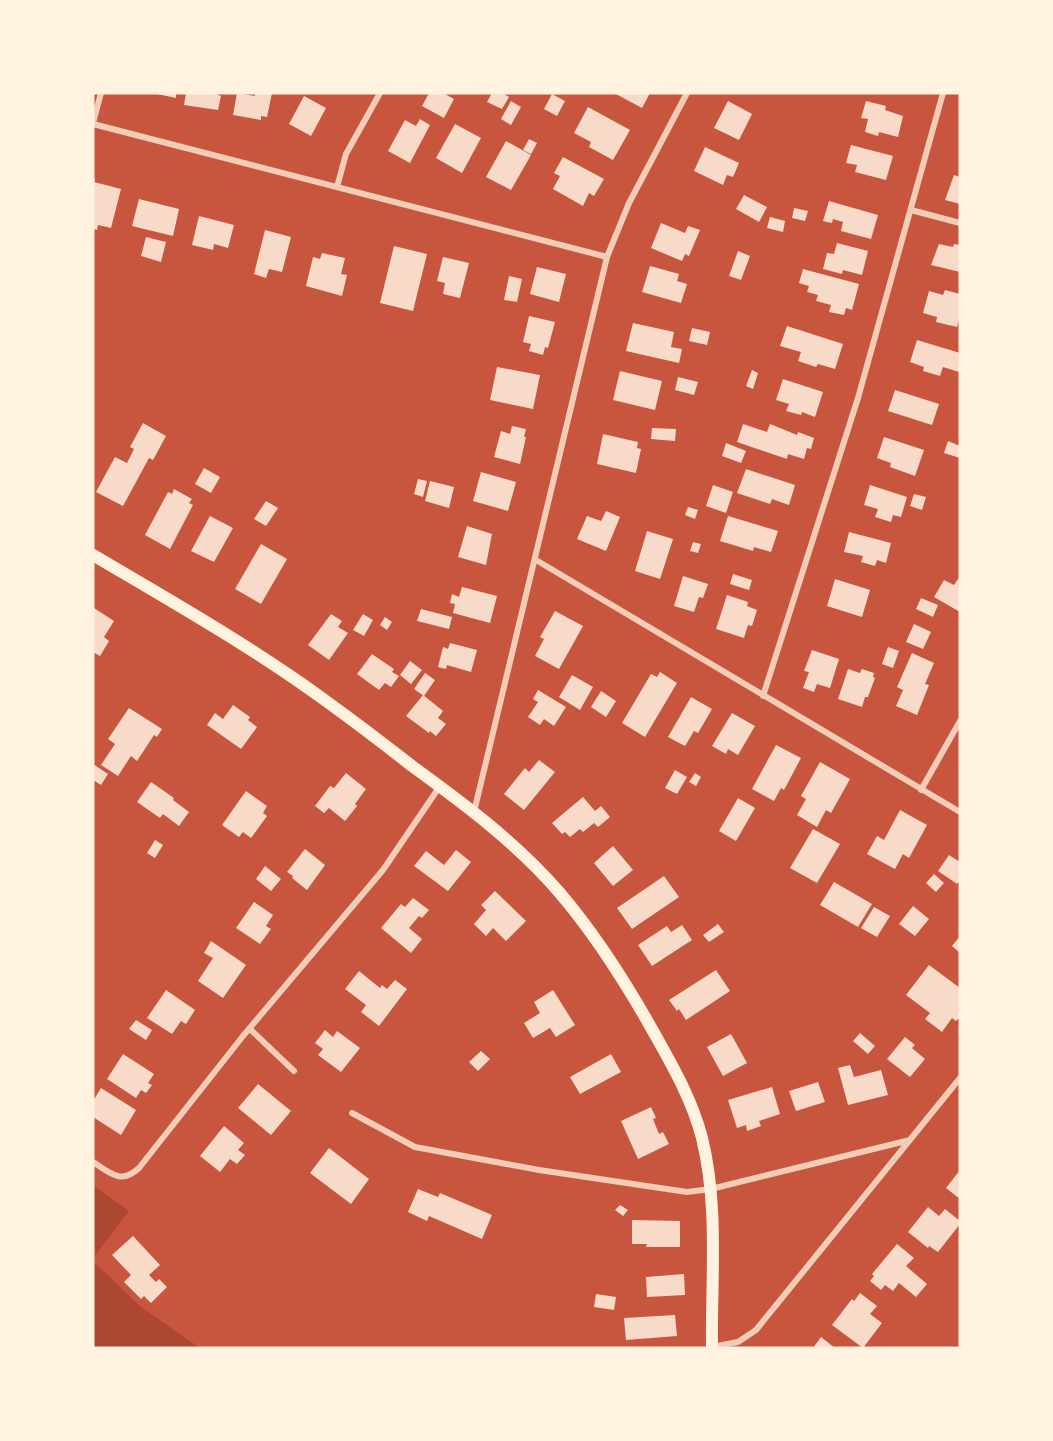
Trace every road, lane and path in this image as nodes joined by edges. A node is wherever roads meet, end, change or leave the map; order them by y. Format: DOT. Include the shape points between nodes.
graph roads {
  1 [pos="100,93"];
  2 [pos="380,93"];
  3 [pos="687,93"];
  4 [pos="943,93"];
  5 [pos="93,124"];
  6 [pos="337,187"];
  7 [pos="911,210"];
  8 [pos="960,223"];
  9 [pos="607,257"];
  10 [pos="93,555"];
  11 [pos="536,560"];
  12 [pos="763,696"];
  13 [pos="960,722"];
  14 [pos="440,786"];
  15 [pos="921,790"];
  16 [pos="960,812"];
  17 [pos="474,813"];
  18 [pos="250,1029"];
  19 [pos="294,1071"];
  20 [pos="960,1078"];
  21 [pos="352,1113"];
  22 [pos="910,1140"];
  23 [pos="93,1162"];
  24 [pos="711,1189"];
  25 [pos="712,1348"];
  1 -- 5 [label="street"];
  2 -- 6 [label="street" via="346,154"];
  3 -- 9 [label="street" via="629,203"];
  4 -- 7 [label="street"];
  5 -- 6 [label="street"];
  6 -- 9 [label="street"];
  7 -- 8 [label="street"];
  7 -- 12 [label="street" via="858,398"];
  9 -- 11 [label="street"];
  10 -- 14 [label="main road" via="284,672"];
  11 -- 12 [label="street"];
  11 -- 17 [label="street"];
  12 -- 15 [label="street"];
  13 -- 15 [label="street"];
  14 -- 17 [label="main road"];
  14 -- 18 [label="street" via="383,870"];
  15 -- 16 [label="street"];
  17 -- 24 [label="main road" via="558,891 599,944 642,1012 688,1096 702,1138"];
  18 -- 19 [label="street"];
  18 -- 23 [label="street" via="136,1171 116,1176"];
  20 -- 22 [label="street"];
  21 -- 24 [label="street" via="415,1147 687,1192"];
  22 -- 24 [label="street"];
  22 -- 25 [label="street" via="756,1330 738,1342"];
  24 -- 25 [label="main road"];
}
